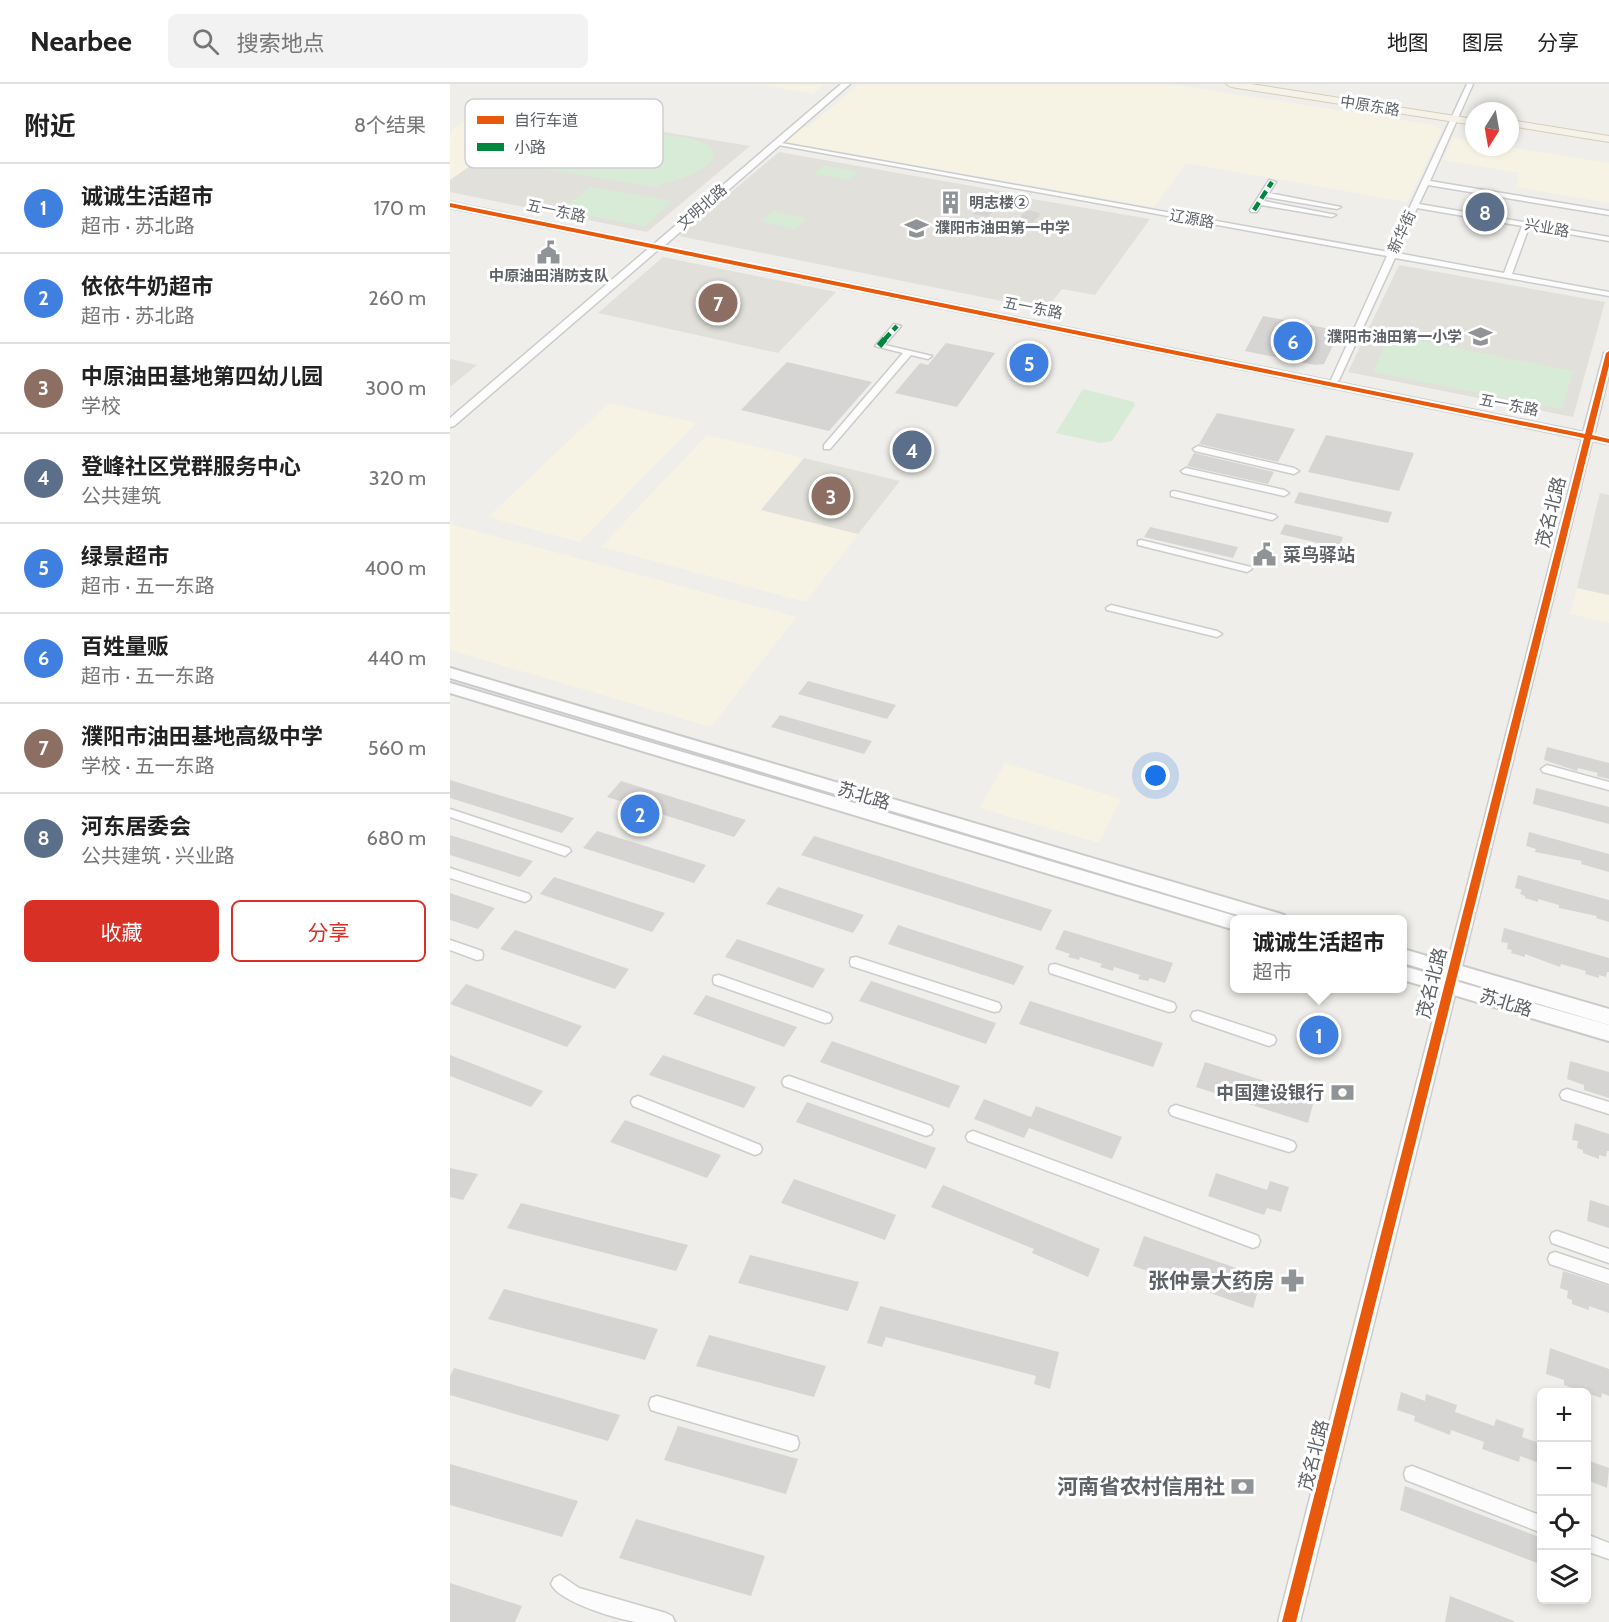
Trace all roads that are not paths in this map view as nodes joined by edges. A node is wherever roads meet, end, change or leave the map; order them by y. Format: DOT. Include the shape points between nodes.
graph roads {
  1 [pos="836,84"];
  2 [pos="846,84"];
  3 [pos="1231,84"];
  4 [pos="1256,84"];
  5 [pos="1470,84"];
  6 [pos="1455,117"];
  7 [pos="1465,119"];
  8 [pos="1519,126"];
  9 [pos="1609,141"];
  10 [pos="776,144"];
  11 [pos="1272,182"];
  12 [pos="1425,182"];
  13 [pos="1264,194"];
  14 [pos="450,200"];
  15 [pos="1259,202"];
  16 [pos="450,205"];
  17 [pos="1414,205"];
  18 [pos="1337,207"];
  19 [pos="1254,210"];
  20 [pos="1609,213"];
  21 [pos="1332,215"];
  22 [pos="1526,224"];
  23 [pos="1609,239"];
  24 [pos="653,244"];
  25 [pos="1392,255"];
  26 [pos="1508,276"];
  27 [pos="1609,294"];
  28 [pos="897,326"];
  29 [pos="909,352"];
  30 [pos="1609,353"];
  31 [pos="928,356"];
  32 [pos="1335,380"];
  33 [pos="450,413"];
  34 [pos="450,424"];
  35 [pos="1588,434"];
  36 [pos="1609,435"];
  37 [pos="1609,441"];
  38 [pos="827,447"];
  39 [pos="1198,449"];
  40 [pos="1186,471"];
  41 [pos="1294,471"];
  42 [pos="1284,493"];
  43 [pos="1174,494"];
  44 [pos="1272,517"];
  45 [pos="1141,543"];
  46 [pos="1247,569"];
  47 [pos="1111,608"];
  48 [pos="1217,634"];
  49 [pos="450,673"];
  50 [pos="450,688"];
  51 [pos="1547,770"];
  52 [pos="1609,786"];
  53 [pos="450,813"];
  54 [pos="565,850"];
  55 [pos="450,873"];
  56 [pos="525,897"];
  57 [pos="1261,915"];
  58 [pos="1230,922"];
  59 [pos="450,945"];
  60 [pos="477,954"];
  61 [pos="1407,958"];
  62 [pos="856,962"];
  63 [pos="1054,969"];
  64 [pos="1407,973"];
  65 [pos="1450,978"];
  66 [pos="719,980"];
  67 [pos="994,1007"];
  68 [pos="1169,1007"];
  69 [pos="1197,1016"];
  70 [pos="825,1017"];
  71 [pos="1609,1017"];
  72 [pos="1609,1033"];
  73 [pos="1269,1040"];
  74 [pos="789,1082"];
  75 [pos="1567,1095"];
  76 [pos="638,1102"];
  77 [pos="1609,1108"];
  78 [pos="1176,1111"];
  79 [pos="926,1130"];
  80 [pos="973,1137"];
  81 [pos="1289,1146"];
  82 [pos="755,1149"];
  83 [pos="1557,1238"];
  84 [pos="1253,1241"];
  85 [pos="1609,1256"];
  86 [pos="1555,1259"];
  87 [pos="1609,1278"];
  88 [pos="657,1404"];
  89 [pos="791,1443"];
  90 [pos="1412,1474"];
  91 [pos="1537,1523"];
  92 [pos="1591,1544"];
  93 [pos="1609,1551"];
  94 [pos="560,1584"];
  95 [pos="666,1622"];
  96 [pos="1288,1622"];
  1 -- 24 [label="street, 文明北路"];
  2 -- 10 [label="street, 文明北路"];
  3 -- 6 [label="main road, 中原东路"];
  4 -- 6 [label="main road, 中原东路"];
  5 -- 6 [label="street, 新华街"];
  6 -- 7 [label="main road, 中原东路"];
  6 -- 12 [label="street, 新华街"];
  8 -- 9 [label="main road"];
  10 -- 24 [label="street, 文明北路"];
  10 -- 25 [label="street, 辽源路"];
  11 -- 13 [label="street"];
  12 -- 17 [label="street, 新华街"];
  12 -- 20 [label="street"];
  13 -- 15 [label="street"];
  13 -- 18 [label="street"];
  14 -- 24 [label="street, 五一东路"];
  15 -- 19 [label="street"];
  15 -- 21 [label="street"];
  16 -- 24 [label="street, 五一东路"];
  17 -- 22 [label="street, 兴业路"];
  17 -- 25 [label="street, 新华街"];
  22 -- 23 [label="street, 兴业路"];
  22 -- 26 [label="street"];
  24 -- 32 [label="street, 五一东路"];
  24 -- 33 [label="street, 文明北路"];
  24 -- 34 [label="street, 文明北路"];
  24 -- 35 [label="street, 五一东路"];
  25 -- 26 [label="street, 辽源路"];
  25 -- 32 [label="street, 新华街"];
  26 -- 27 [label="street, 辽源路"];
  28 -- 29 [label="street" via="879,346"];
  29 -- 31 [label="street"];
  29 -- 38 [label="street"];
  30 -- 35 [label="street, 茂名北路"];
  32 -- 35 [label="street, 五一东路"];
  35 -- 36 [label="street, 五一东路"];
  35 -- 37 [label="street, 五一东路"];
  35 -- 65 [label="street, 茂名北路"];
  39 -- 41 [label="street"];
  40 -- 42 [label="street"];
  43 -- 44 [label="street"];
  45 -- 46 [label="street"];
  47 -- 48 [label="street"];
  49 -- 57 [label="main road, 苏北路"];
  50 -- 58 [label="main road, 苏北路"];
  51 -- 52 [label="street"];
  53 -- 54 [label="street"];
  55 -- 56 [label="street"];
  59 -- 60 [label="street"];
  61 -- 65 [label="main road, 苏北路"];
  62 -- 67 [label="street"];
  63 -- 68 [label="street"];
  64 -- 65 [label="main road, 苏北路"];
  65 -- 71 [label="main road, 苏北路"];
  65 -- 72 [label="main road, 苏北路"];
  65 -- 96 [label="street, 茂名北路"];
  66 -- 70 [label="street"];
  69 -- 73 [label="street"];
  74 -- 79 [label="street"];
  75 -- 77 [label="street"];
  76 -- 82 [label="street"];
  78 -- 81 [label="street"];
  80 -- 84 [label="street"];
  83 -- 85 [label="street"];
  86 -- 87 [label="street"];
  88 -- 89 [label="street"];
  90 -- 91 [label="street"];
  92 -- 93 [label="street"];
  94 -- 95 [label="street" via="575,1595"];
}
